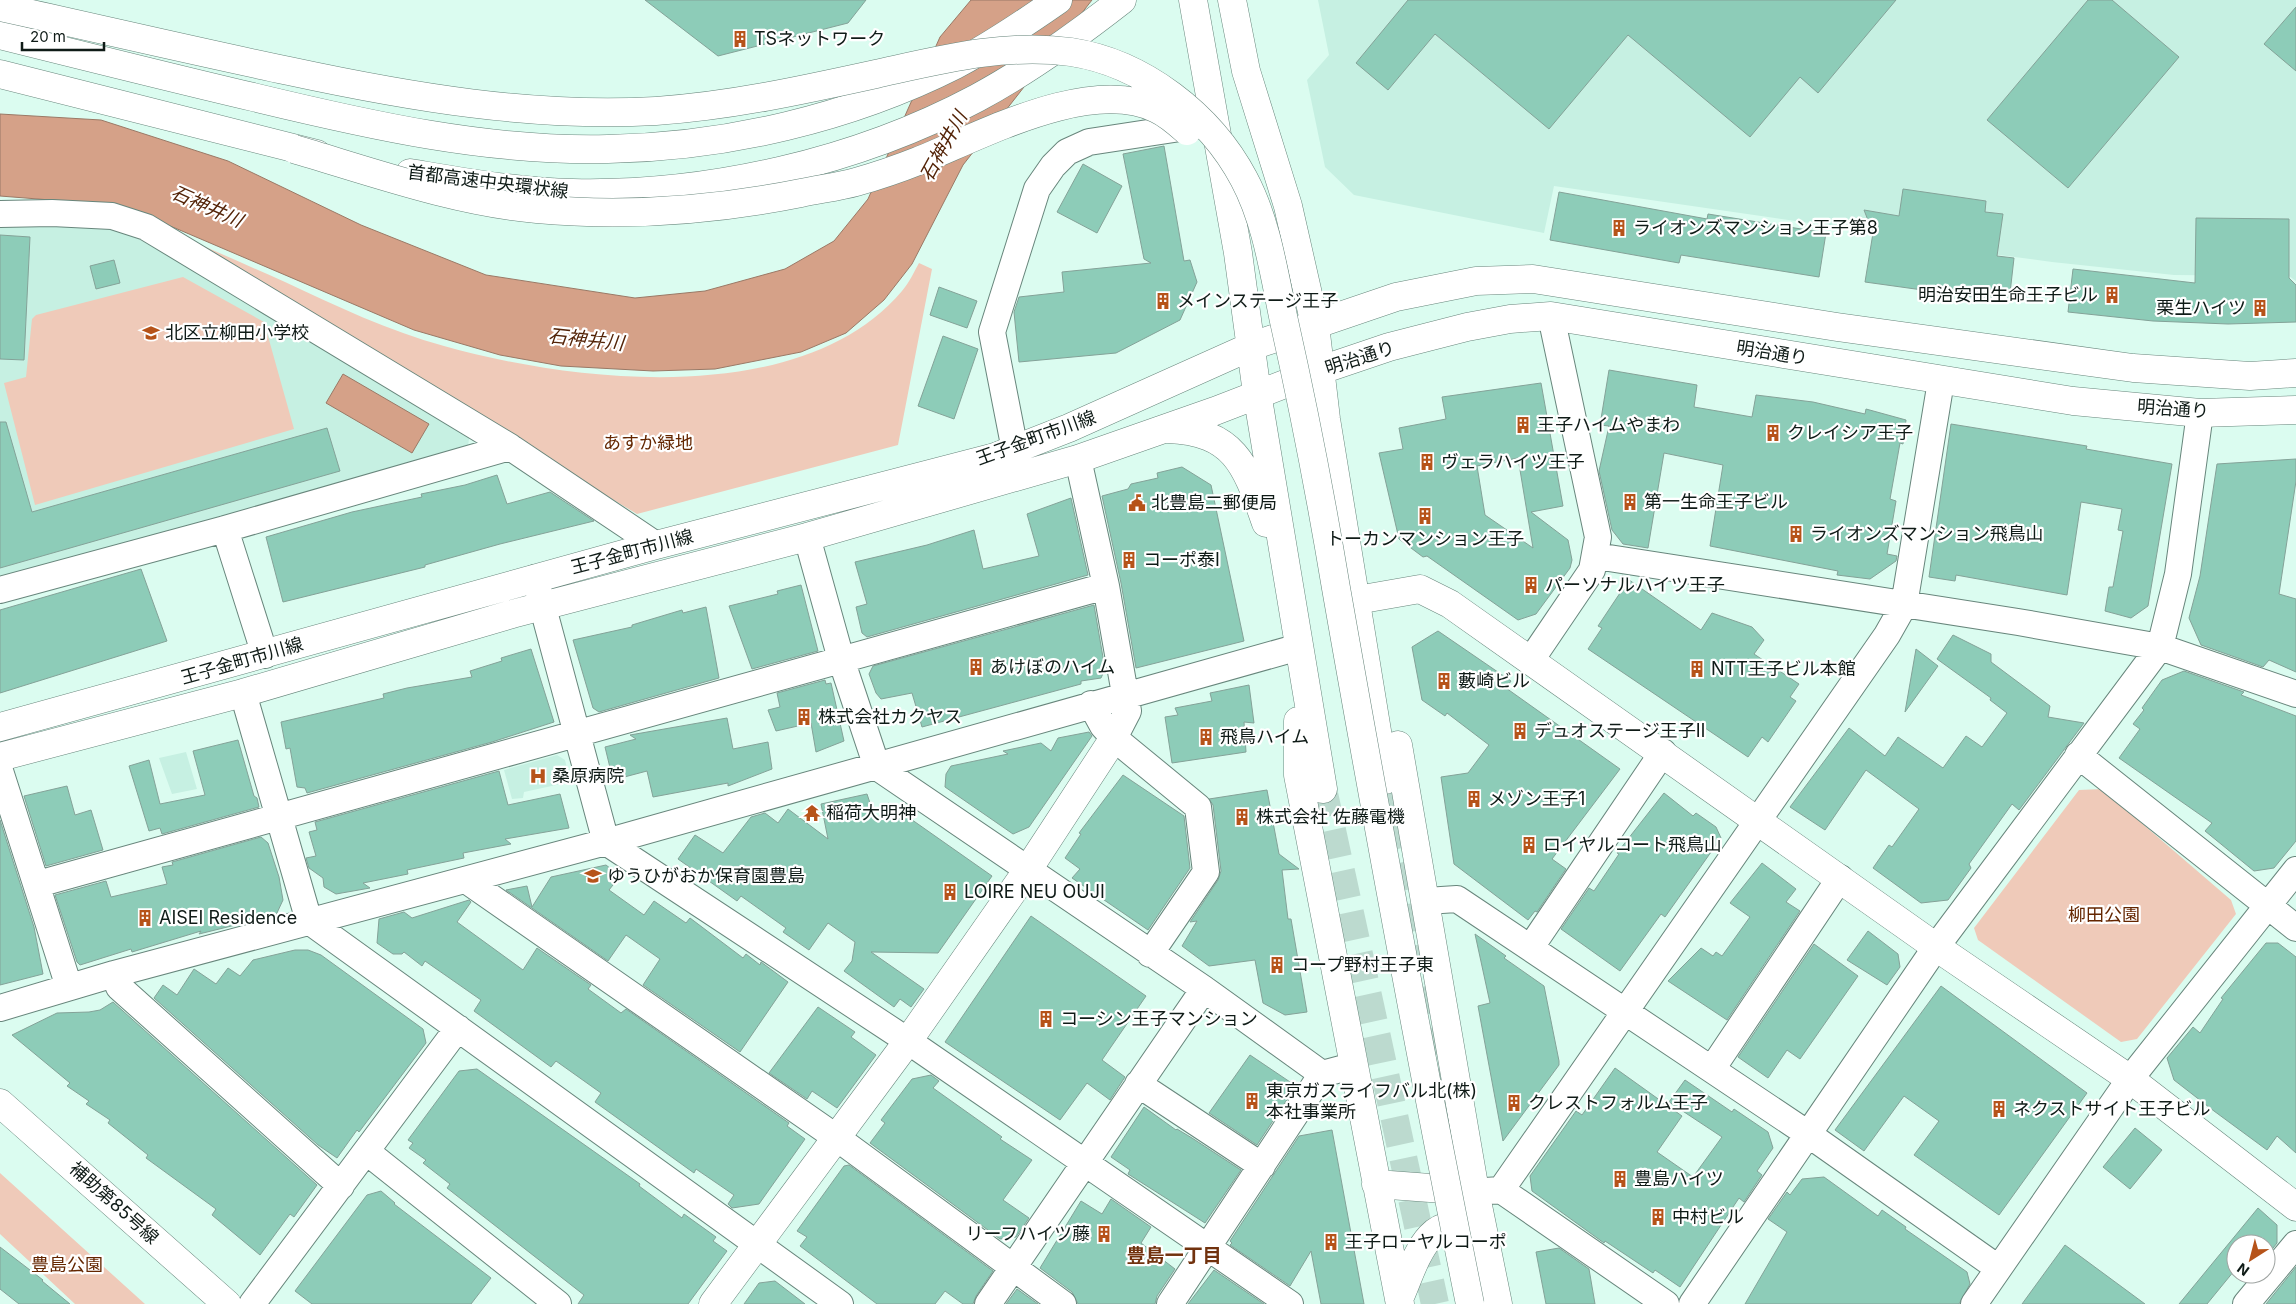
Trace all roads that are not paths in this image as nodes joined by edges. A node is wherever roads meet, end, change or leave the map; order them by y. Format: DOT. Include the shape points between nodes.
graph roads {
  1 [pos="1058,0"];
  2 [pos="1122,0"];
  3 [pos="1193,0"];
  4 [pos="1232,0"];
  5 [pos="0,7"];
  6 [pos="0,35"];
  7 [pos="0,74"];
  8 [pos="1214,123"];
  9 [pos="294,149"];
  10 [pos="0,214"];
  11 [pos="1551,316"];
  12 [pos="1316,325"];
  13 [pos="1252,346"];
  14 [pos="1321,370"];
  15 [pos="2296,373"];
  16 [pos="1941,381"];
  17 [pos="1257,393"];
  18 [pos="2296,410"];
  19 [pos="2200,413"];
  20 [pos="1164,429"];
  21 [pos="510,447"];
  22 [pos="1015,450"];
  23 [pos="1078,459"];
  24 [pos="225,529"];
  25 [pos="806,537"];
  26 [pos="656,545"];
  27 [pos="1596,556"];
  28 [pos="535,578"];
  29 [pos="1106,586"];
  30 [pos="0,590"];
  31 [pos="1290,590"];
  32 [pos="1358,600"];
  33 [pos="1904,605"];
  34 [pos="542,606"];
  35 [pos="1298,647"];
  36 [pos="2160,647"];
  37 [pos="265,655"];
  38 [pos="841,659"];
  39 [pos="1531,660"];
  40 [pos="243,693"];
  41 [pos="1124,694"];
  42 [pos="2296,694"];
  43 [pos="1091,704"];
  44 [pos="0,728"];
  45 [pos="577,733"];
  46 [pos="1114,738"];
  47 [pos="1663,752"];
  48 [pos="2078,755"];
  49 [pos="0,757"];
  50 [pos="877,767"];
  51 [pos="0,771"];
  52 [pos="1385,780"];
  53 [pos="1322,789"];
  54 [pos="280,818"];
  55 [pos="1758,820"];
  56 [pos="606,842"];
  57 [pos="2296,870"];
  58 [pos="1027,871"];
  59 [pos="1840,878"];
  60 [pos="466,880"];
  61 [pos="38,884"];
  62 [pos="1426,901"];
  63 [pos="2268,904"];
  64 [pos="309,921"];
  65 [pos="2296,928"];
  66 [pos="1531,947"];
  67 [pos="1936,947"];
  68 [pos="1150,954"];
  69 [pos="114,974"];
  70 [pos="69,987"];
  71 [pos="1204,989"];
  72 [pos="0,1008"];
  73 [pos="1624,1012"];
  74 [pos="458,1028"];
  75 [pos="908,1041"];
  76 [pos="1352,1066"];
  77 [pos="1712,1069"];
  78 [pos="1322,1074"];
  79 [pos="2130,1079"];
  80 [pos="1138,1084"];
  81 [pos="0,1103"];
  82 [pos="1808,1134"];
  83 [pos="837,1138"];
  84 [pos="367,1152"];
  85 [pos="1087,1162"];
  86 [pos="1262,1166"];
  87 [pos="1376,1184"];
  88 [pos="341,1186"];
  89 [pos="1488,1190"];
  90 [pos="2296,1207"];
  91 [pos="1484,1239"];
  92 [pos="2296,1244"];
  93 [pos="757,1245"];
  94 [pos="1210,1247"];
  95 [pos="1012,1267"];
  96 [pos="1998,1268"];
  97 [pos="1400,1302"];
  98 [pos="227,1304"];
  99 [pos="252,1304"];
  100 [pos="558,1304"];
  101 [pos="713,1304"];
  102 [pos="840,1304"];
  103 [pos="988,1304"];
  104 [pos="1063,1304"];
  105 [pos="1170,1304"];
  106 [pos="1290,1304"];
  107 [pos="1451,1304"];
  108 [pos="1470,1304"];
  109 [pos="1498,1304"];
  110 [pos="1666,1304"];
  111 [pos="1692,1304"];
  112 [pos="1974,1304"];
  113 [pos="2246,1304"];
  1 -- 6 [label="main road, bridge" via="954,65 879,97 818,117 752,133 685,143 608,149 506,144 394,129"];
  2 -- 9 [label="main road, 首都高速中央環状線, bridge" via="1080,33 1012,78 934,118 834,156 726,181 649,190 540,192 472,184"];
  3 -- 8 [label="main road"];
  4 -- 12 [label="main road" via="1246,72 1288,206"];
  5 -- 108 [label="main road, bridge" via="326,79 413,95 548,111 660,111 714,105 1001,50 1074,53 1112,64 1137,73 1187,106 1242,175 1258,208 1276,284 1311,442 1361,727"];
  7 -- 9 [label="main road, 首都高速中央環状線"];
  8 -- 13 [label="main road"];
  8 -- 22 [label="street" via="1090,142 1067,152 1052,166 1037,189 992,332"];
  9 -- 107 [label="main road, bridge" via="470,197 536,209 607,211 687,209 754,201 854,182 915,162 1024,117 1076,102 1104,99 1156,108 1196,139 1227,179 1240,209 1268,304 1294,419"];
  10 -- 21 [label="street" via="112,216 146,227"];
  11 -- 14 [label="main road, 明治通り" via="1468,327 1390,347"];
  11 -- 16 [label="main road, 明治通り"];
  11 -- 27 [label="street" via="1598,537"];
  12 -- 13 [label="main road, 明治通り"];
  12 -- 14 [label="main road"];
  12 -- 15 [label="main road, 明治通り" via="1396,297 1476,281 1533,279 1836,327 2133,368 2250,376"];
  13 -- 17 [label="main road"];
  13 -- 22 [label="main road, 王子金町市川線"];
  14 -- 17 [label="main road, 明治通り"];
  14 -- 32 [label="main road" via="1326,419"];
  16 -- 19 [label="main road, 明治通り" via="2073,401"];
  16 -- 33 [label="street"];
  17 -- 20 [label="main road, 王子金町市川線"];
  17 -- 31 [label="main road"];
  18 -- 19 [label="main road, 明治通り"];
  19 -- 36 [label="street" via="2178,574"];
  20 -- 23 [label="main road, 王子金町市川線"];
  20 -- 31 [label="main road" via="1202,433 1237,455 1252,484"];
  21 -- 24 [label="street"];
  21 -- 26 [label="street"];
  22 -- 26 [label="main road, 王子金町市川線"];
  23 -- 25 [label="main road, 王子金町市川線"];
  23 -- 29 [label="street"];
  24 -- 30 [label="street"];
  24 -- 37 [label="street"];
  25 -- 34 [label="main road, 王子金町市川線"];
  25 -- 38 [label="street"];
  26 -- 28 [label="main road, 王子金町市川線"];
  27 -- 33 [label="street"];
  27 -- 39 [label="street" via="1592,570"];
  28 -- 34 [label="street"];
  28 -- 37 [label="main road, 王子金町市川線"];
  29 -- 38 [label="street"];
  29 -- 41 [label="street"];
  31 -- 35 [label="main road"];
  32 -- 39 [label="main road" via="1420,589 1450,604"];
  32 -- 52 [label="main road"];
  32 -- 62 [label="main road" via="1388,689"];
  33 -- 36 [label="street"];
  33 -- 55 [label="street" via="1887,635"];
  34 -- 40 [label="main road, 王子金町市川線"];
  34 -- 45 [label="street"];
  35 -- 41 [label="street"];
  35 -- 53 [label="main road"];
  35 -- 76 [label="main road" via="1298,775"];
  36 -- 42 [label="street"];
  36 -- 48 [label="street"];
  37 -- 44 [label="main road, 王子金町市川線"];
  38 -- 45 [label="street"];
  38 -- 50 [label="street"];
  39 -- 47 [label="main road"];
  40 -- 49 [label="main road, 王子金町市川線"];
  40 -- 54 [label="street"];
  41 -- 43 [label="street"];
  41 -- 46 [label="street" via="1128,711"];
  43 -- 46 [label="street"];
  43 -- 50 [label="street"];
  45 -- 54 [label="street"];
  45 -- 56 [label="street"];
  46 -- 58 [label="main road"];
  46 -- 68 [label="street" via="1198,808 1206,872"];
  47 -- 55 [label="main road"];
  47 -- 66 [label="street"];
  48 -- 63 [label="street"];
  48 -- 67 [label="street"];
  50 -- 56 [label="street"];
  50 -- 58 [label="street"];
  51 -- 61 [label="street"];
  54 -- 61 [label="street"];
  54 -- 64 [label="street"];
  55 -- 59 [label="main road"];
  55 -- 73 [label="street"];
  56 -- 60 [label="street"];
  56 -- 75 [label="street"];
  57 -- 63 [label="street"];
  58 -- 68 [label="street"];
  58 -- 75 [label="main road"];
  59 -- 67 [label="main road"];
  59 -- 77 [label="street"];
  60 -- 64 [label="street"];
  60 -- 83 [label="street"];
  61 -- 70 [label="street"];
  62 -- 66 [label="street" via="1457,899"];
  62 -- 89 [label="main road"];
  63 -- 65 [label="street"];
  63 -- 79 [label="street"];
  64 -- 69 [label="street"];
  64 -- 74 [label="street"];
  66 -- 73 [label="street"];
  67 -- 79 [label="main road"];
  67 -- 82 [label="street"];
  68 -- 71 [label="street"];
  69 -- 70 [label="street"];
  69 -- 88 [label="street" via="119,987"];
  70 -- 72 [label="street"];
  71 -- 78 [label="street"];
  71 -- 80 [label="street"];
  73 -- 77 [label="street"];
  73 -- 89 [label="street"];
  74 -- 84 [label="street"];
  74 -- 93 [label="street"];
  75 -- 83 [label="main road"];
  75 -- 85 [label="street"];
  76 -- 78 [label="street"];
  76 -- 87 [label="main road"];
  77 -- 82 [label="street"];
  78 -- 86 [label="street"];
  79 -- 90 [label="main road"];
  79 -- 96 [label="street"];
  80 -- 85 [label="street"];
  80 -- 86 [label="street"];
  81 -- 98 [label="main road, 補助第85号線"];
  82 -- 96 [label="street"];
  82 -- 111 [label="street"];
  83 -- 93 [label="main road"];
  83 -- 95 [label="street"];
  84 -- 88 [label="street"];
  84 -- 100 [label="street"];
  85 -- 94 [label="street"];
  85 -- 95 [label="street"];
  86 -- 94 [label="street"];
  87 -- 89 [label="main road"];
  87 -- 97 [label="main road"];
  88 -- 99 [label="street"];
  89 -- 91 [label="main road"];
  89 -- 110 [label="street"];
  91 -- 97 [label="main road" via="1463,1226 1445,1225 1429,1236"];
  91 -- 109 [label="main road"];
  92 -- 113 [label="street"];
  93 -- 101 [label="main road"];
  93 -- 102 [label="street"];
  94 -- 105 [label="street"];
  94 -- 106 [label="street"];
  95 -- 103 [label="street"];
  95 -- 104 [label="street"];
  96 -- 112 [label="street"];
}
